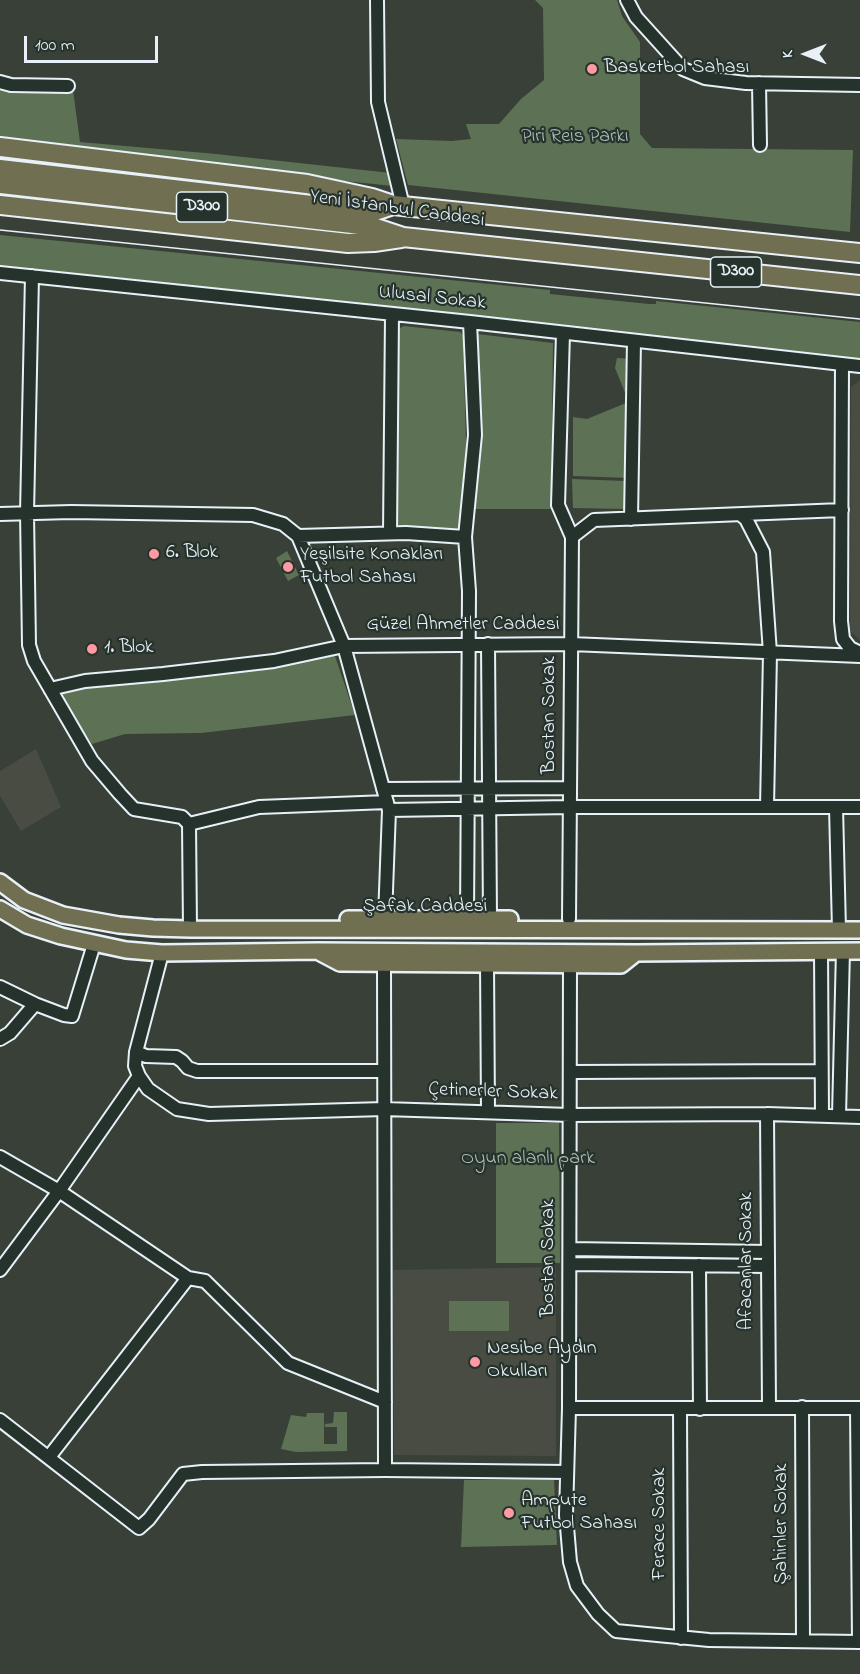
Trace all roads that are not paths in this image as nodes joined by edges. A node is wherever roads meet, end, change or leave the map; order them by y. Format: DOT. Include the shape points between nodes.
graph roads {
  1 [pos="377,0"];
  2 [pos="627,0"];
  3 [pos="0,82"];
  4 [pos="759,83"];
  5 [pos="860,85"];
  6 [pos="68,86"];
  7 [pos="760,145"];
  8 [pos="0,147"];
  9 [pos="0,169"];
  10 [pos="0,184"];
  11 [pos="0,205"];
  12 [pos="398,206"];
  13 [pos="403,237"];
  14 [pos="860,253"];
  15 [pos="0,273"];
  16 [pos="32,276"];
  17 [pos="860,285"];
  18 [pos="392,315"];
  19 [pos="470,322"];
  20 [pos="563,333"];
  21 [pos="634,341"];
  22 [pos="842,364"];
  23 [pos="860,366"];
  24 [pos="842,510"];
  25 [pos="27,513"];
  26 [pos="0,514"];
  27 [pos="741,515"];
  28 [pos="631,519"];
  29 [pos="390,533"];
  30 [pos="298,536"];
  31 [pos="465,537"];
  32 [pos="572,537"];
  33 [pos="488,644"];
  34 [pos="572,644"];
  35 [pos="468,645"];
  36 [pos="344,646"];
  37 [pos="770,653"];
  38 [pos="860,655"];
  39 [pos="50,689"];
  40 [pos="467,788"];
  41 [pos="488,788"];
  42 [pos="570,788"];
  43 [pos="383,789"];
  44 [pos="388,806"];
  45 [pos="570,807"];
  46 [pos="766,807"];
  47 [pos="836,807"];
  48 [pos="860,807"];
  49 [pos="468,808"];
  50 [pos="488,808"];
  51 [pos="189,824"];
  52 [pos="0,882"];
  53 [pos="0,909"];
  54 [pos="386,918"];
  55 [pos="467,918"];
  56 [pos="490,919"];
  57 [pos="569,920"];
  58 [pos="319,928"];
  59 [pos="190,929"];
  60 [pos="636,930"];
  61 [pos="839,930"];
  62 [pos="860,930"];
  63 [pos="94,944"];
  64 [pos="821,950"];
  65 [pos="843,950"];
  66 [pos="318,951"];
  67 [pos="860,951"];
  68 [pos="162,953"];
  69 [pos="636,953"];
  70 [pos="384,963"];
  71 [pos="487,963"];
  72 [pos="570,963"];
  73 [pos="0,987"];
  74 [pos="35,1004"];
  75 [pos="0,1039"];
  76 [pos="136,1053"];
  77 [pos="384,1071"];
  78 [pos="821,1071"];
  79 [pos="570,1072"];
  80 [pos="139,1076"];
  81 [pos="384,1109"];
  82 [pos="488,1112"];
  83 [pos="767,1114"];
  84 [pos="570,1115"];
  85 [pos="822,1115"];
  86 [pos="839,1116"];
  87 [pos="860,1117"];
  88 [pos="0,1157"];
  89 [pos="59,1191"];
  90 [pos="570,1250"];
  91 [pos="768,1252"];
  92 [pos="570,1264"];
  93 [pos="699,1265"];
  94 [pos="768,1266"];
  95 [pos="0,1270"];
  96 [pos="188,1278"];
  97 [pos="385,1402"];
  98 [pos="769,1407"];
  99 [pos="802,1407"];
  100 [pos="569,1408"];
  101 [pos="859,1408"];
  102 [pos="680,1409"];
  103 [pos="700,1409"];
  104 [pos="0,1420"];
  105 [pos="49,1457"];
  106 [pos="385,1470"];
  107 [pos="567,1472"];
  108 [pos="681,1638"];
  109 [pos="803,1641"];
  110 [pos="859,1642"];
  1 -- 12 [label="street" via="378,102"];
  2 -- 4 [label="street" via="636,17 684,69 705,78"];
  3 -- 6 [label="street"];
  4 -- 5 [label="street"];
  4 -- 7 [label="street"];
  8 -- 12 [label="highway, D300" via="307,184"];
  9 -- 12 [label="highway, Yeni İstanbul Caddesi / D300" via="372,212"];
  10 -- 13 [label="highway, Yeni İstanbul Caddesi / D300" via="370,226"];
  11 -- 13 [label="highway, D300" via="348,243"];
  12 -- 14 [label="highway, Yeni İstanbul Caddesi / D300"];
  13 -- 17 [label="highway, Yeni İstanbul Caddesi / D300"];
  15 -- 16 [label="street, Ulusal Sokak"];
  16 -- 18 [label="street, Ulusal Sokak"];
  16 -- 25 [label="street"];
  18 -- 19 [label="street, Ulusal Sokak"];
  18 -- 29 [label="street"];
  19 -- 20 [label="street, Ulusal Sokak"];
  19 -- 31 [label="street" via="475,435"];
  20 -- 21 [label="street, Ulusal Sokak"];
  20 -- 32 [label="street, Bostan Sokak" via="558,505"];
  21 -- 22 [label="street, Ulusal Sokak"];
  21 -- 28 [label="street"];
  22 -- 23 [label="street, Ulusal Sokak"];
  22 -- 24 [label="street"];
  24 -- 27 [label="street"];
  24 -- 38 [label="street" via="843,639"];
  25 -- 26 [label="street"];
  25 -- 30 [label="street" via="253,515 283,524"];
  25 -- 39 [label="street" via="29,645"];
  27 -- 28 [label="street"];
  27 -- 37 [label="street" via="762,552"];
  28 -- 32 [label="street" via="594,520"];
  29 -- 30 [label="street"];
  29 -- 31 [label="street"];
  30 -- 36 [label="street, Güzel Ahmetler Caddesi"];
  31 -- 35 [label="street"];
  32 -- 34 [label="street, Bostan Sokak"];
  33 -- 34 [label="street, Güzel Ahmetler Caddesi"];
  33 -- 35 [label="street, Güzel Ahmetler Caddesi"];
  33 -- 41 [label="street"];
  34 -- 37 [label="street, Güzel Ahmetler Caddesi"];
  34 -- 42 [label="street, Bostan Sokak"];
  35 -- 36 [label="street, Güzel Ahmetler Caddesi"];
  35 -- 40 [label="street"];
  36 -- 39 [label="street" via="274,661 86,681"];
  36 -- 43 [label="street"];
  37 -- 38 [label="street, Güzel Ahmetler Caddesi"];
  37 -- 46 [label="street"];
  39 -- 51 [label="street" via="92,761 134,809 182,818"];
  40 -- 41 [label="street"];
  40 -- 43 [label="street"];
  40 -- 49 [label="street"];
  41 -- 42 [label="street"];
  41 -- 50 [label="street"];
  42 -- 45 [label="street, Bostan Sokak"];
  43 -- 44 [label="street"];
  44 -- 49 [label="street"];
  44 -- 51 [label="street" via="259,807"];
  44 -- 54 [label="street"];
  45 -- 46 [label="street"];
  45 -- 50 [label="street"];
  45 -- 57 [label="street, Bostan Sokak"];
  46 -- 47 [label="street"];
  47 -- 48 [label="street"];
  47 -- 61 [label="street"];
  49 -- 50 [label="street"];
  49 -- 55 [label="street"];
  50 -- 56 [label="street"];
  51 -- 59 [label="street"];
  52 -- 59 [label="main road, Şafak Caddesi" via="24,900 63,915 119,925"];
  53 -- 63 [label="main road" via="27,925"];
  54 -- 55 [label="main road"];
  54 -- 58 [label="main road" via="333,920"];
  55 -- 56 [label="main road"];
  56 -- 57 [label="main road"];
  57 -- 60 [label="main road" via="622,920"];
  58 -- 59 [label="main road, Şafak Caddesi"];
  58 -- 60 [label="main road, Şafak Caddesi"];
  60 -- 61 [label="main road, Şafak Caddesi"];
  61 -- 62 [label="main road, Şafak Caddesi"];
  63 -- 68 [label="main road"];
  63 -- 74 [label="street" via="72,1016"];
  64 -- 65 [label="main road"];
  64 -- 69 [label="main road"];
  64 -- 78 [label="street"];
  65 -- 67 [label="main road"];
  65 -- 86 [label="street"];
  66 -- 68 [label="main road"];
  66 -- 69 [label="main road"];
  66 -- 70 [label="main road" via="340,963"];
  68 -- 76 [label="street"];
  69 -- 72 [label="main road" via="621,964"];
  70 -- 71 [label="main road"];
  70 -- 77 [label="street"];
  71 -- 72 [label="main road"];
  71 -- 82 [label="street"];
  72 -- 79 [label="street, Bostan Sokak"];
  73 -- 74 [label="street"];
  74 -- 75 [label="street"];
  76 -- 77 [label="street" via="176,1057 197,1071"];
  76 -- 80 [label="street"];
  77 -- 81 [label="street"];
  78 -- 79 [label="street"];
  78 -- 85 [label="street"];
  79 -- 84 [label="street, Bostan Sokak"];
  80 -- 81 [label="street, Çetinerler Sokak" via="148,1089 177,1109 209,1114"];
  80 -- 89 [label="street"];
  81 -- 82 [label="street, Çetinerler Sokak"];
  81 -- 97 [label="street"];
  82 -- 84 [label="street, Çetinerler Sokak"];
  83 -- 84 [label="street, Çetinerler Sokak"];
  83 -- 85 [label="street, Çetinerler Sokak"];
  83 -- 91 [label="street, Afacanlar Sokak"];
  84 -- 90 [label="street, Bostan Sokak"];
  85 -- 86 [label="street, Çetinerler Sokak"];
  86 -- 87 [label="street, Çetinerler Sokak"];
  88 -- 89 [label="street"];
  89 -- 95 [label="street"];
  89 -- 96 [label="street"];
  90 -- 91 [label="street"];
  90 -- 92 [label="street, Bostan Sokak"];
  91 -- 94 [label="street, Afacanlar Sokak"];
  92 -- 93 [label="street"];
  92 -- 100 [label="street, Bostan Sokak"];
  93 -- 94 [label="street"];
  93 -- 103 [label="street"];
  94 -- 98 [label="street, Afacanlar Sokak"];
  96 -- 97 [label="street" via="205,1281 288,1363"];
  96 -- 105 [label="street"];
  97 -- 106 [label="street"];
  98 -- 99 [label="street"];
  98 -- 103 [label="street"];
  99 -- 101 [label="street"];
  99 -- 109 [label="street, Şahinler Sokak"];
  100 -- 102 [label="street"];
  100 -- 107 [label="street, Bostan Sokak"];
  101 -- 110 [label="street"];
  102 -- 103 [label="street"];
  102 -- 108 [label="street, Ferace Sokak"];
  104 -- 105 [label="street"];
  105 -- 106 [label="street" via="139,1528 183,1474"];
  106 -- 107 [label="street"];
  107 -- 108 [label="street, Bostan Sokak" via="570,1562 577,1586 616,1631"];
  108 -- 109 [label="street, Bostan Sokak"];
  109 -- 110 [label="street, Bostan Sokak"];
}
